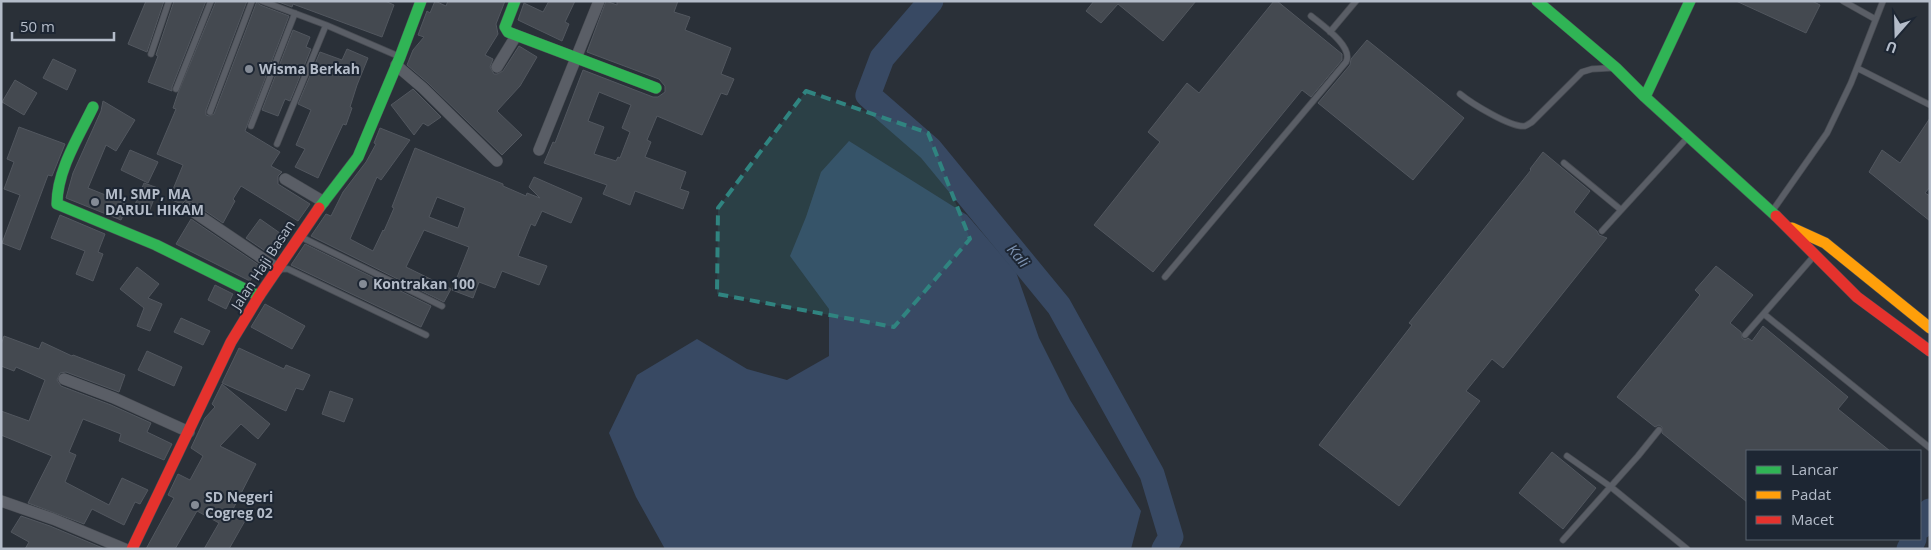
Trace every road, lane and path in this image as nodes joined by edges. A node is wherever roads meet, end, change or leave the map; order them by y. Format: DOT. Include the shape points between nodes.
graph roads {
  1 [pos="169,1"];
  2 [pos="211,1"];
  3 [pos="252,1"];
  4 [pos="262,1"];
  5 [pos="421,1"];
  6 [pos="515,1"];
  7 [pos="599,1"];
  8 [pos="1356,1"];
  9 [pos="1537,1"];
  10 [pos="1690,1"];
  11 [pos="1843,1"];
  12 [pos="1883,1"];
  13 [pos="295,13"];
  14 [pos="1311,16"];
  15 [pos="1875,19"];
  16 [pos="326,25"];
  17 [pos="1330,32"];
  18 [pos="516,36"];
  19 [pos="150,54"];
  20 [pos="576,57"];
  21 [pos="398,61"];
  22 [pos="496,67"];
  23 [pos="1616,68"];
  24 [pos="1857,68"];
  25 [pos="656,88"];
  26 [pos="176,89"];
  27 [pos="1460,94"];
  28 [pos="1645,97"];
  29 [pos="1930,105"];
  30 [pos="93,107"];
  31 [pos="210,112"];
  32 [pos="251,126"];
  33 [pos="1688,137"];
  34 [pos="277,144"];
  35 [pos="538,150"];
  36 [pos="497,160"];
  37 [pos="1564,163"];
  38 [pos="285,179"];
  39 [pos="324,202"];
  40 [pos="188,208"];
  41 [pos="1620,210"];
  42 [pos="1772,212"];
  43 [pos="1786,225"];
  44 [pos="1602,231"];
  45 [pos="299,236"];
  46 [pos="1825,243"];
  47 [pos="1814,256"];
  48 [pos="278,269"];
  49 [pos="1165,277"];
  50 [pos="259,296"];
  51 [pos="442,306"];
  52 [pos="1764,314"];
  53 [pos="1930,328"];
  54 [pos="426,335"];
  55 [pos="1745,335"];
  56 [pos="1930,351"];
  57 [pos="64,379"];
  58 [pos="1659,430"];
  59 [pos="189,432"];
  60 [pos="1930,448"];
  61 [pos="1567,456"];
  62 [pos="1611,487"];
  63 [pos="1,501"];
  64 [pos="1562,540"];
  65 [pos="125,549"];
  66 [pos="132,549"];
  67 [pos="1687,549"];
  1 -- 19 [label="lane"];
  2 -- 26 [label="lane"];
  3 -- 31 [label="lane"];
  4 -- 13 [label="lane"];
  5 -- 21 [label="street, Jalan Haji Basan"];
  6 -- 18 [label="street" via="505,27"];
  7 -- 20 [label="street"];
  8 -- 17 [label="lane"];
  9 -- 23 [label="street"];
  10 -- 28 [label="street"];
  11 -- 15 [label="lane"];
  12 -- 15 [label="lane"];
  13 -- 16 [label="lane"];
  13 -- 32 [label="lane"];
  14 -- 17 [label="lane"];
  15 -- 24 [label="lane"];
  16 -- 21 [label="lane"];
  16 -- 34 [label="lane"];
  17 -- 49 [label="lane" via="1348,52 1346,62"];
  18 -- 20 [label="street"];
  18 -- 22 [label="street"];
  20 -- 25 [label="street"];
  20 -- 35 [label="street"];
  21 -- 36 [label="street"];
  21 -- 39 [label="street, Jalan Haji Basan" via="358,157"];
  23 -- 27 [label="lane" via="1582,72 1525,126 1481,109"];
  23 -- 28 [label="street"];
  24 -- 29 [label="lane"];
  24 -- 42 [label="lane" via="1827,133"];
  28 -- 33 [label="street"];
  30 -- 50 [label="street" via="58,190 57,204 156,245"];
  33 -- 41 [label="lane"];
  33 -- 42 [label="street"];
  37 -- 41 [label="lane"];
  38 -- 39 [label="street"];
  39 -- 45 [label="street, Jalan Haji Basan"];
  40 -- 48 [label="street"];
  41 -- 44 [label="lane"];
  42 -- 43 [label="street"];
  43 -- 46 [label="street"];
  43 -- 47 [label="street"];
  45 -- 48 [label="street, Jalan Haji Basan"];
  45 -- 51 [label="lane"];
  46 -- 47 [label="lane"];
  46 -- 53 [label="street"];
  47 -- 52 [label="lane"];
  47 -- 56 [label="street" via="1857,297"];
  48 -- 50 [label="street, Jalan Haji Basan"];
  48 -- 54 [label="lane" via="288,269"];
  50 -- 59 [label="street, Jalan Haji Basan" via="231,342"];
  52 -- 55 [label="lane"];
  52 -- 60 [label="lane"];
  57 -- 59 [label="street"];
  58 -- 62 [label="lane"];
  59 -- 66 [label="street, Jalan Haji Basan"];
  61 -- 62 [label="lane"];
  62 -- 64 [label="lane"];
  62 -- 67 [label="lane"];
  63 -- 65 [label="street"];
}
